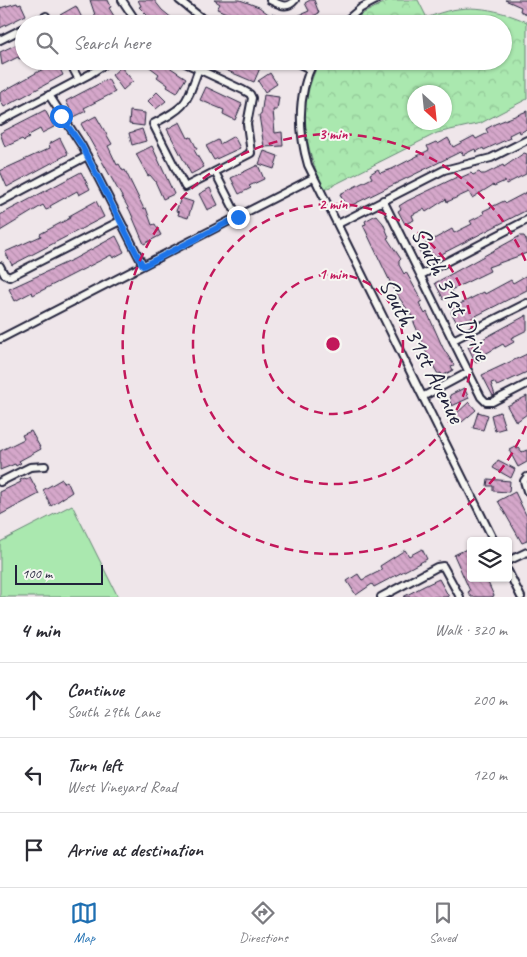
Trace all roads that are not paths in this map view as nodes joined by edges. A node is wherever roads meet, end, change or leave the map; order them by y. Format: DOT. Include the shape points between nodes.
graph roads {
  1 [pos="122,0"];
  2 [pos="179,0"];
  3 [pos="270,0"];
  4 [pos="376,0"];
  5 [pos="292,3"];
  6 [pos="132,15"];
  7 [pos="198,15"];
  8 [pos="352,15"];
  9 [pos="15,32"];
  10 [pos="0,40"];
  11 [pos="74,70"];
  12 [pos="95,70"];
  13 [pos="310,70"];
  14 [pos="198,71"];
  15 [pos="79,80"];
  16 [pos="50,95"];
  17 [pos="0,121"];
  18 [pos="527,140"];
  19 [pos="87,156"];
  20 [pos="215,172"];
  21 [pos="313,178"];
  22 [pos="383,200"];
  23 [pos="0,202"];
  24 [pos="238,217"];
  25 [pos="527,220"];
  26 [pos="120,221"];
  27 [pos="338,224"];
  28 [pos="0,266"];
  29 [pos="143,266"];
  30 [pos="421,275"];
  31 [pos="527,302"];
  32 [pos="0,339"];
  33 [pos="453,340"];
  34 [pos="469,372"];
  35 [pos="527,384"];
  36 [pos="424,396"];
  37 [pos="45,466"];
  38 [pos="525,479"];
  39 [pos="0,482"];
  40 [pos="527,491"];
  41 [pos="492,537"];
  42 [pos="527,552"];
  43 [pos="512,559"];
  44 [pos="512,579"];
  45 [pos="380,597"];
  46 [pos="460,597"];
  47 [pos="521,597"];
  1 -- 6 [label="street"];
  2 -- 7 [label="street"];
  3 -- 5 [label="street" via="284,6"];
  4 -- 8 [label="street"];
  9 -- 10 [label="street"];
  11 -- 15 [label="street"];
  12 -- 15 [label="street"];
  13 -- 21 [label="street, South 31st Avenue" via="301,100 300,124 302,143"];
  14 -- 20 [label="street" via="250,94 248,138 251,153"];
  14 -- 20 [label="street" via="182,108 153,124 185,187"];
  15 -- 16 [label="street"];
  16 -- 17 [label="street"];
  16 -- 19 [label="street"];
  18 -- 22 [label="street" via="491,158 444,170"];
  19 -- 23 [label="street"];
  19 -- 26 [label="street"];
  20 -- 24 [label="street"];
  21 -- 24 [label="street"];
  21 -- 27 [label="street, South 31st Avenue"];
  22 -- 27 [label="street"];
  22 -- 30 [label="street, South 31st Drive"];
  24 -- 29 [label="street"];
  25 -- 30 [label="street"];
  26 -- 28 [label="street" via="9,277"];
  26 -- 29 [label="street"];
  27 -- 36 [label="street, South 31st Avenue"];
  29 -- 32 [label="street"];
  30 -- 33 [label="street, South 31st Drive"];
  31 -- 33 [label="street"];
  33 -- 34 [label="street, South 31st Drive"];
  34 -- 35 [label="street, South 31st Drive" via="486,402"];
  34 -- 36 [label="street"];
  36 -- 41 [label="street, South 31st Avenue"];
  37 -- 39 [label="street" via="30,467"];
  38 -- 40 [label="street"];
  42 -- 43 [label="street"];
  44 -- 47 [label="street"];
  45 -- 46 [label="street" via="443,566"];
}
